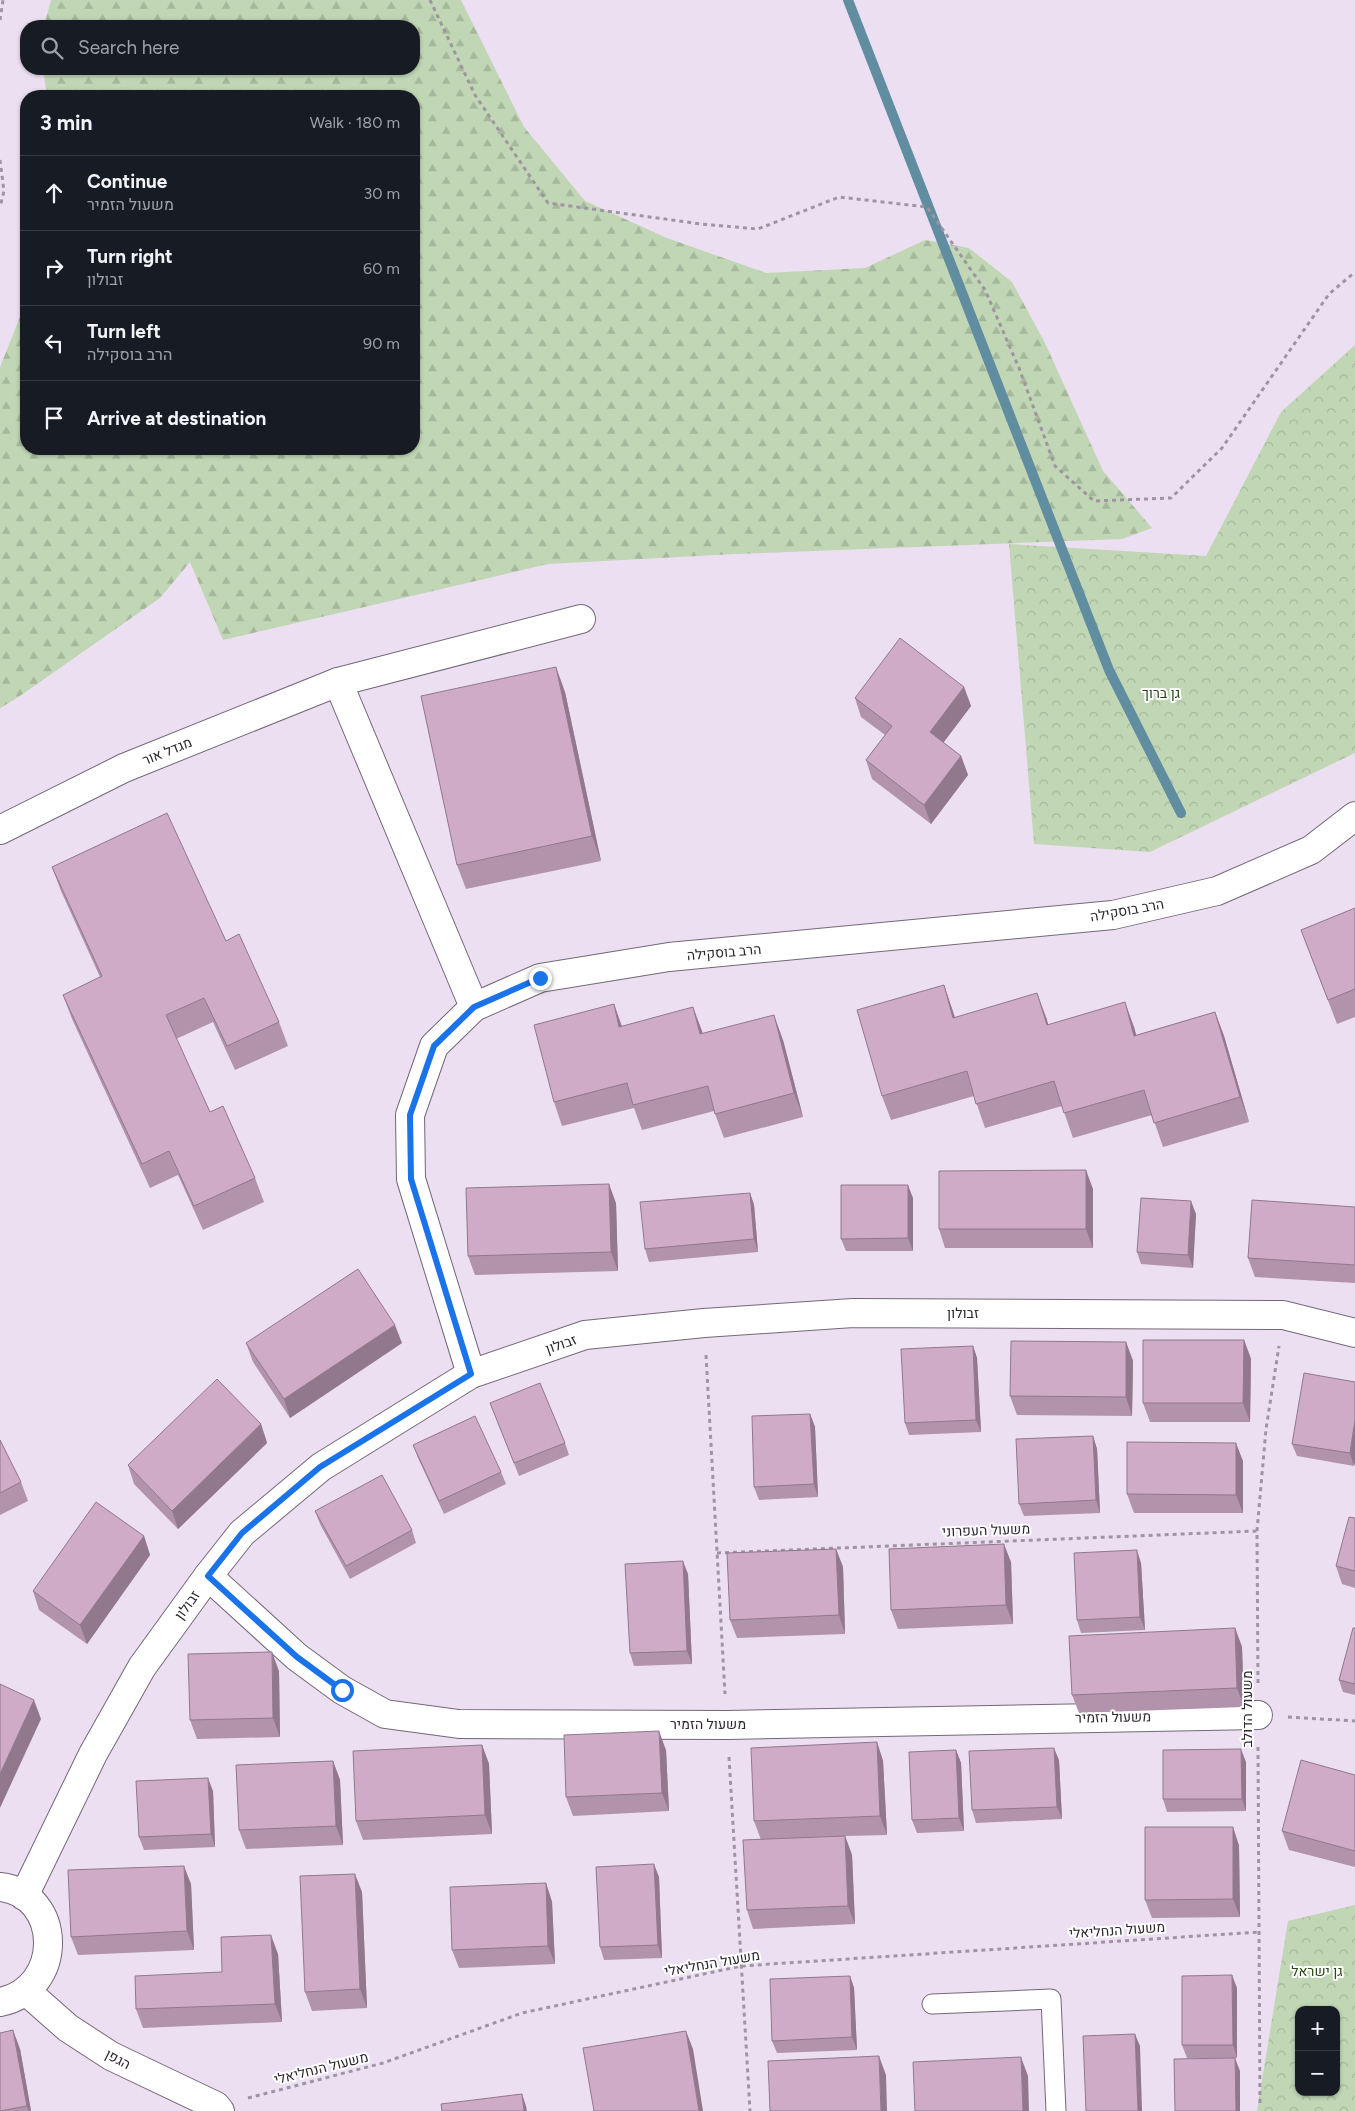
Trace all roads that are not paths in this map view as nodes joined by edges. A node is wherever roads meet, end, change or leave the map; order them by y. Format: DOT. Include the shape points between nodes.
graph roads {
  1 [pos="581,619"];
  2 [pos="338,682"];
  3 [pos="1355,816"];
  4 [pos="0,830"];
  5 [pos="474,1007"];
  6 [pos="1355,1333"];
  7 [pos="471,1374"];
  8 [pos="208,1576"];
  9 [pos="1258,1715"];
  10 [pos="12,1891"];
  11 [pos="26,1991"];
  12 [pos="0,2002"];
  13 [pos="932,2004"];
  14 [pos="218,2109"];
  15 [pos="1056,2111"];
  1 -- 2 [label="street, מגדל אור"];
  2 -- 4 [label="street, מגדל אור" via="124,768"];
  2 -- 5 [label="street"];
  3 -- 5 [label="street, הרב בוסקילה" via="1312,850 1217,891 1114,915 669,957 540,978"];
  5 -- 7 [label="street, הרב בוסקילה" via="434,1046 410,1115 411,1179"];
  6 -- 7 [label="street, זבולון" via="1283,1316 853,1313 585,1335"];
  7 -- 8 [label="street, זבולון" via="320,1467 242,1533"];
  8 -- 9 [label="street, משעול הזמיר" via="297,1657 342,1690 385,1714 459,1724 717,1725"];
  8 -- 10 [label="street, זבולון" via="142,1667"];
  10 -- 11 [label="street" via="37,1908 46,1925 49,1943 47,1961"];
  11 -- 12 [label="street"];
  11 -- 14 [label="street, הגפן" via="68,2028 111,2056"];
  13 -- 15 [label="lane" via="1051,1999"];
}
